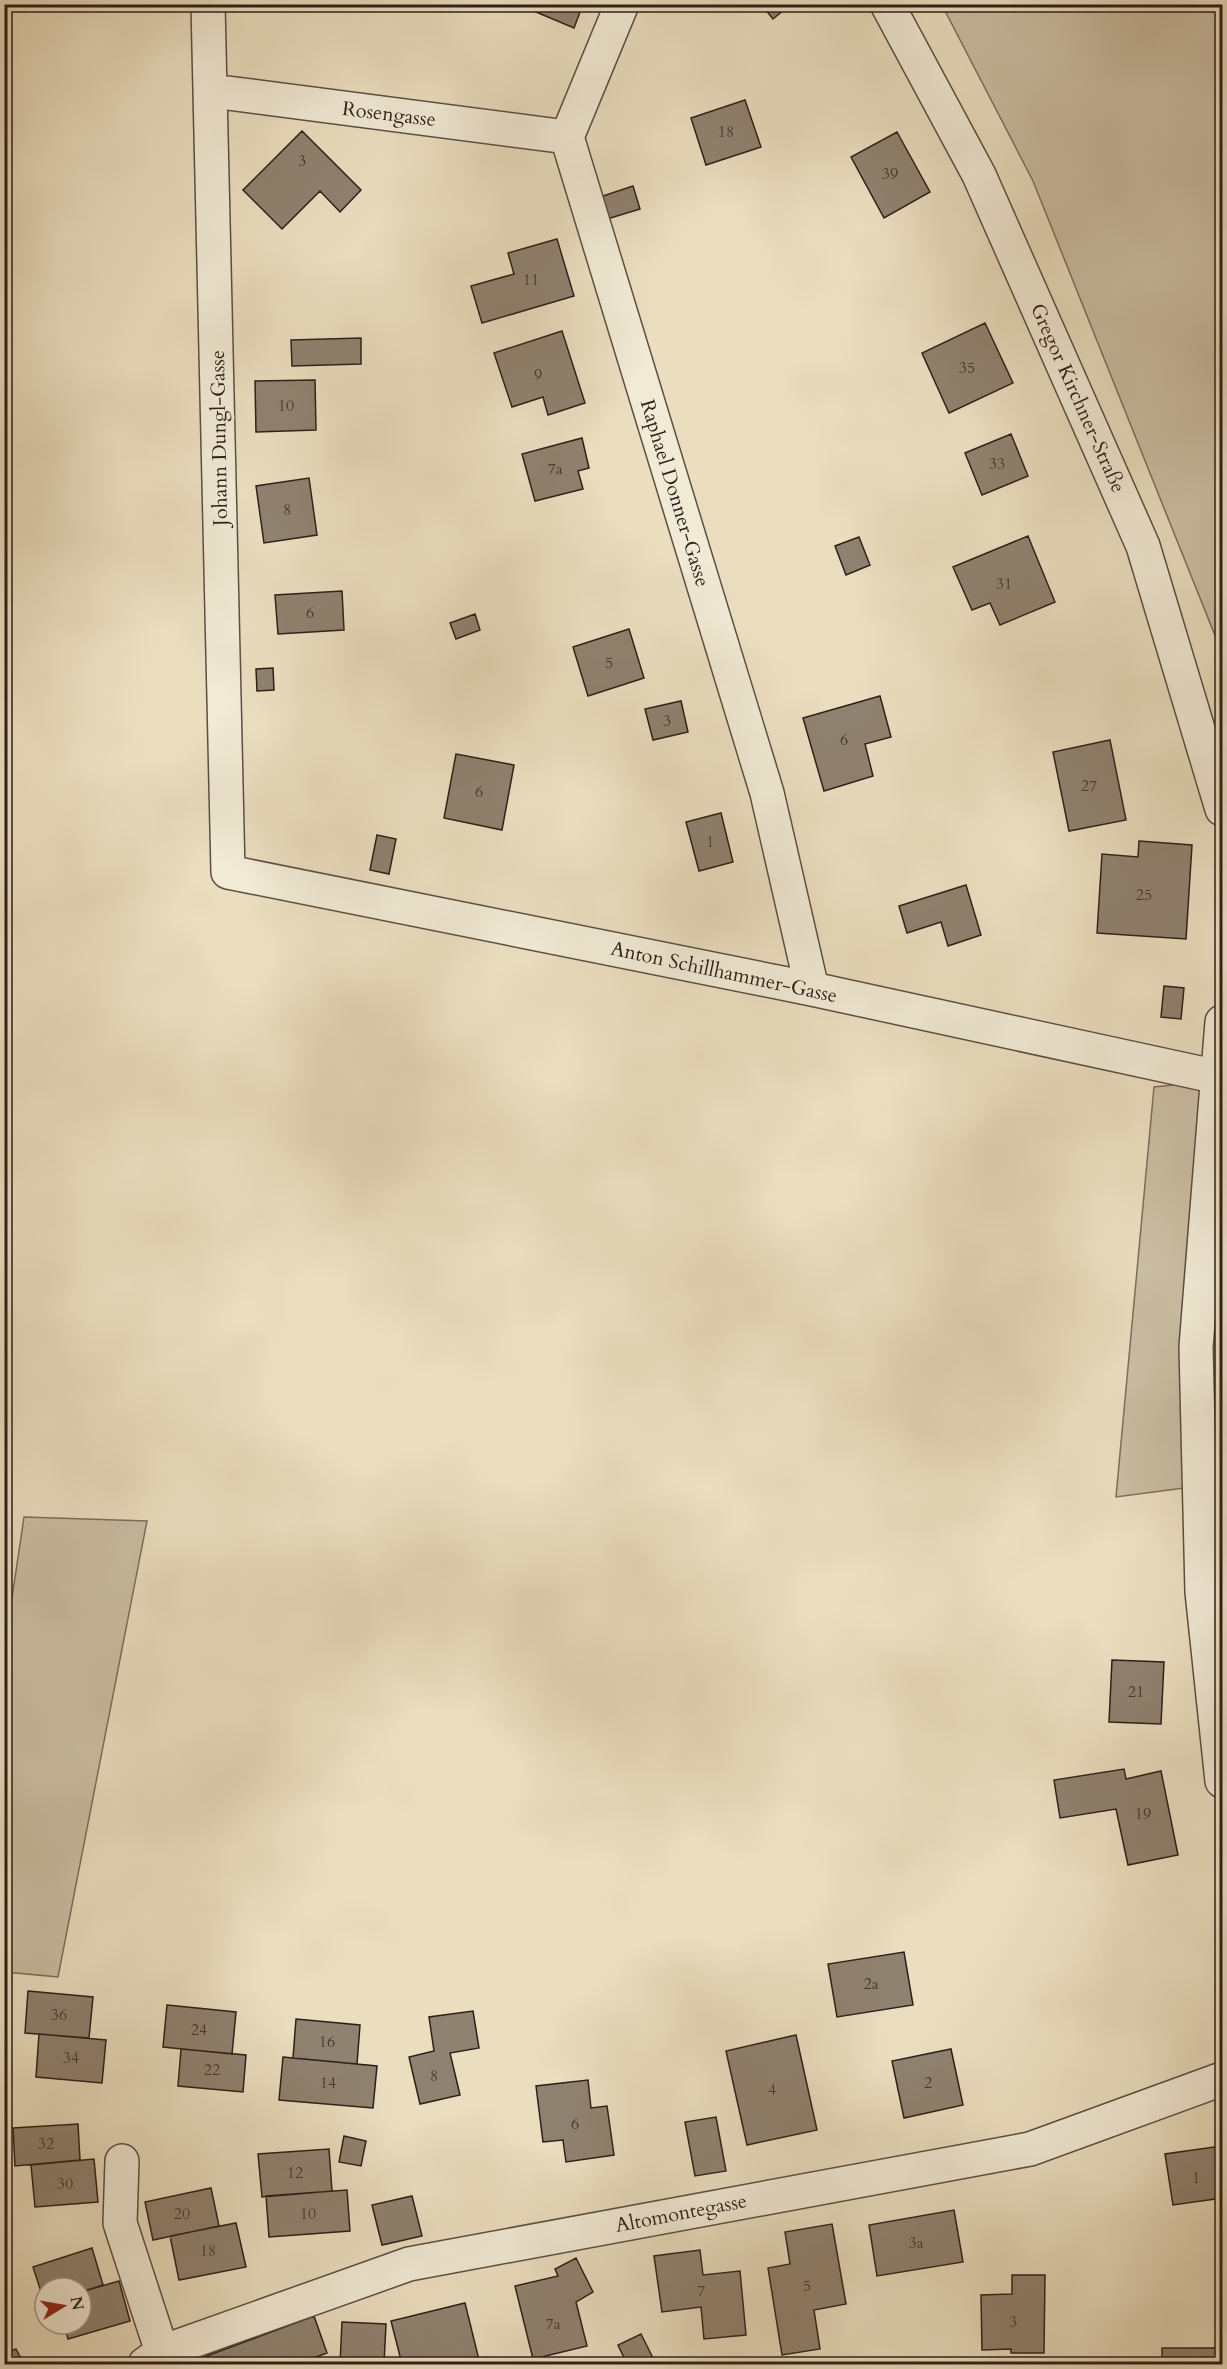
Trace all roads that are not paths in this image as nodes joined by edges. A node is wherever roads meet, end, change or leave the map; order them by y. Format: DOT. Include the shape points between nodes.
graph roads {
  1 [pos="208,4"];
  2 [pos="622,4"];
  3 [pos="887,4"];
  4 [pos="212,91"];
  5 [pos="567,136"];
  6 [pos="1222,810"];
  7 [pos="228,872"];
  8 [pos="812,989"];
  9 [pos="1222,1022"];
  10 [pos="1218,1077"];
  11 [pos="1222,1781"];
  12 [pos="1222,2079"];
  13 [pos="122,2160"];
  14 [pos="154,2358"];
  1 -- 4 [label="street, Johann Dungl-Gasse"];
  2 -- 5 [label="street"];
  3 -- 6 [label="street, Gregor Kirchner-Straße" via="980,175 1143,546"];
  4 -- 5 [label="street, Rosengasse"];
  4 -- 7 [label="street, Johann Dungl-Gasse"];
  5 -- 8 [label="street, Raphael Donner-Gasse" via="767,793"];
  7 -- 8 [label="street, Anton Schillhammer-Gasse"];
  8 -- 10 [label="street, Anton Schillhammer-Gasse"];
  9 -- 10 [label="street"];
  10 -- 11 [label="street" via="1196,1347 1202,1592"];
  12 -- 14 [label="street, Altomontegasse" via="1030,2149 409,2264"];
  13 -- 14 [label="street" via="120,2223"];
}
